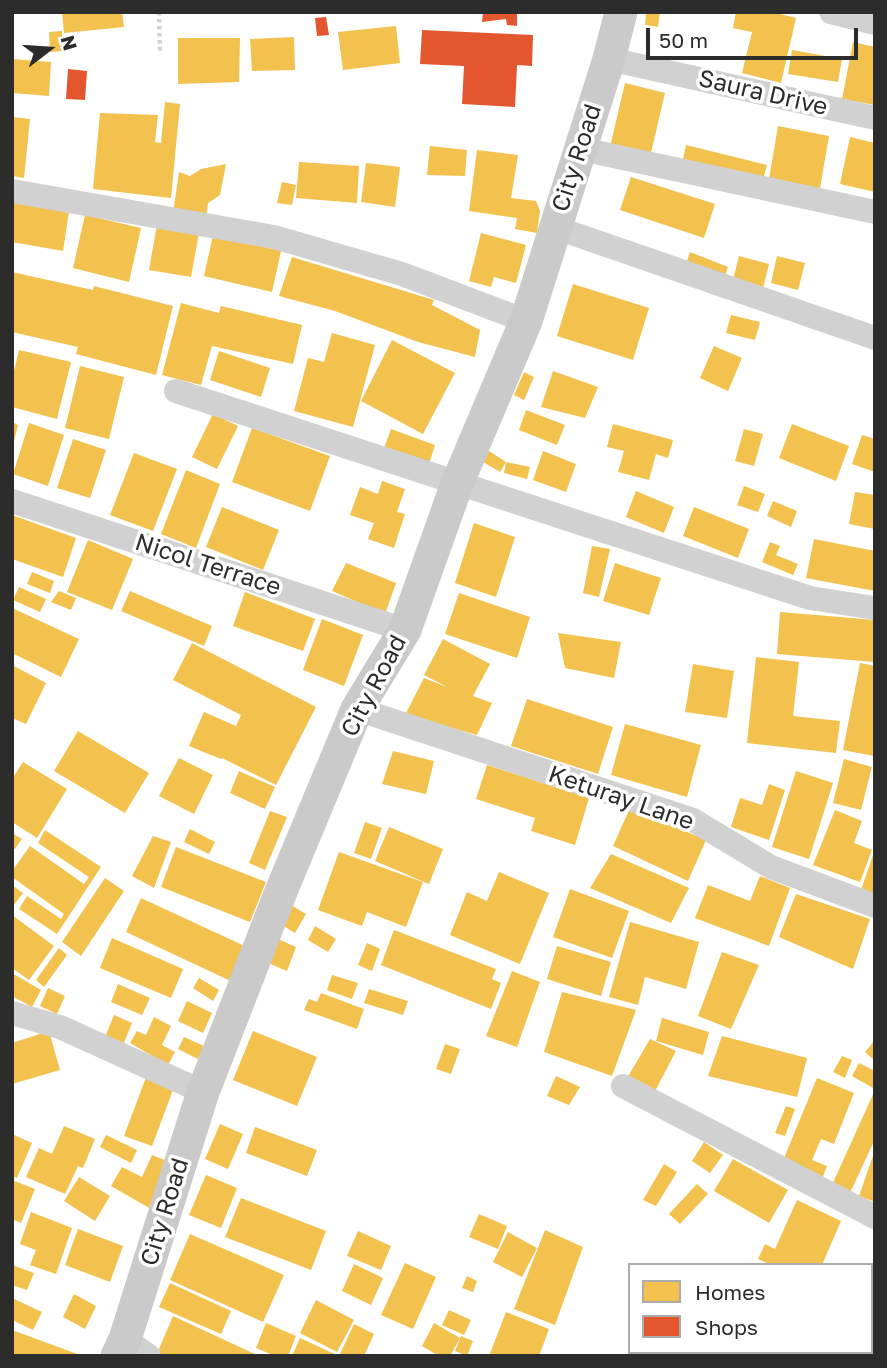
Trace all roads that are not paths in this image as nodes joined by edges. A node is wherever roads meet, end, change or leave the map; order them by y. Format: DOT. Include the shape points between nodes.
graph roads {
  1 [pos="621,12"];
  2 [pos="831,12"];
  3 [pos="875,23"];
  4 [pos="609,59"];
  5 [pos="875,118"];
  6 [pos="581,149"];
  7 [pos="12,191"];
  8 [pos="875,212"];
  9 [pos="554,227"];
  10 [pos="526,321"];
  11 [pos="875,338"];
  12 [pos="176,391"];
  13 [pos="457,484"];
  14 [pos="12,501"];
  15 [pos="875,608"];
  16 [pos="405,630"];
  17 [pos="358,709"];
  18 [pos="875,906"];
  19 [pos="12,1013"];
  20 [pos="623,1086"];
  21 [pos="203,1092"];
  22 [pos="875,1217"];
  23 [pos="130,1350"];
  1 -- 4 [label="main road, City Road"];
  2 -- 3 [label="street"];
  4 -- 5 [label="street, Saura Drive"];
  4 -- 6 [label="main road, City Road"];
  6 -- 8 [label="street"];
  6 -- 9 [label="main road, City Road"];
  7 -- 10 [label="street" via="274,237 402,274"];
  9 -- 10 [label="main road, City Road"];
  9 -- 11 [label="street"];
  10 -- 13 [label="main road, City Road"];
  12 -- 13 [label="street"];
  13 -- 15 [label="street" via="810,598"];
  13 -- 16 [label="main road, City Road"];
  14 -- 16 [label="street, Nicol Terrace"];
  16 -- 17 [label="main road, City Road"];
  17 -- 18 [label="street, Keturay Lane" via="693,820 771,867"];
  17 -- 21 [label="main road, City Road"];
  19 -- 21 [label="street" via="60,1027"];
  20 -- 22 [label="street"];
  21 -- 23 [label="main road, City Road"];
}
